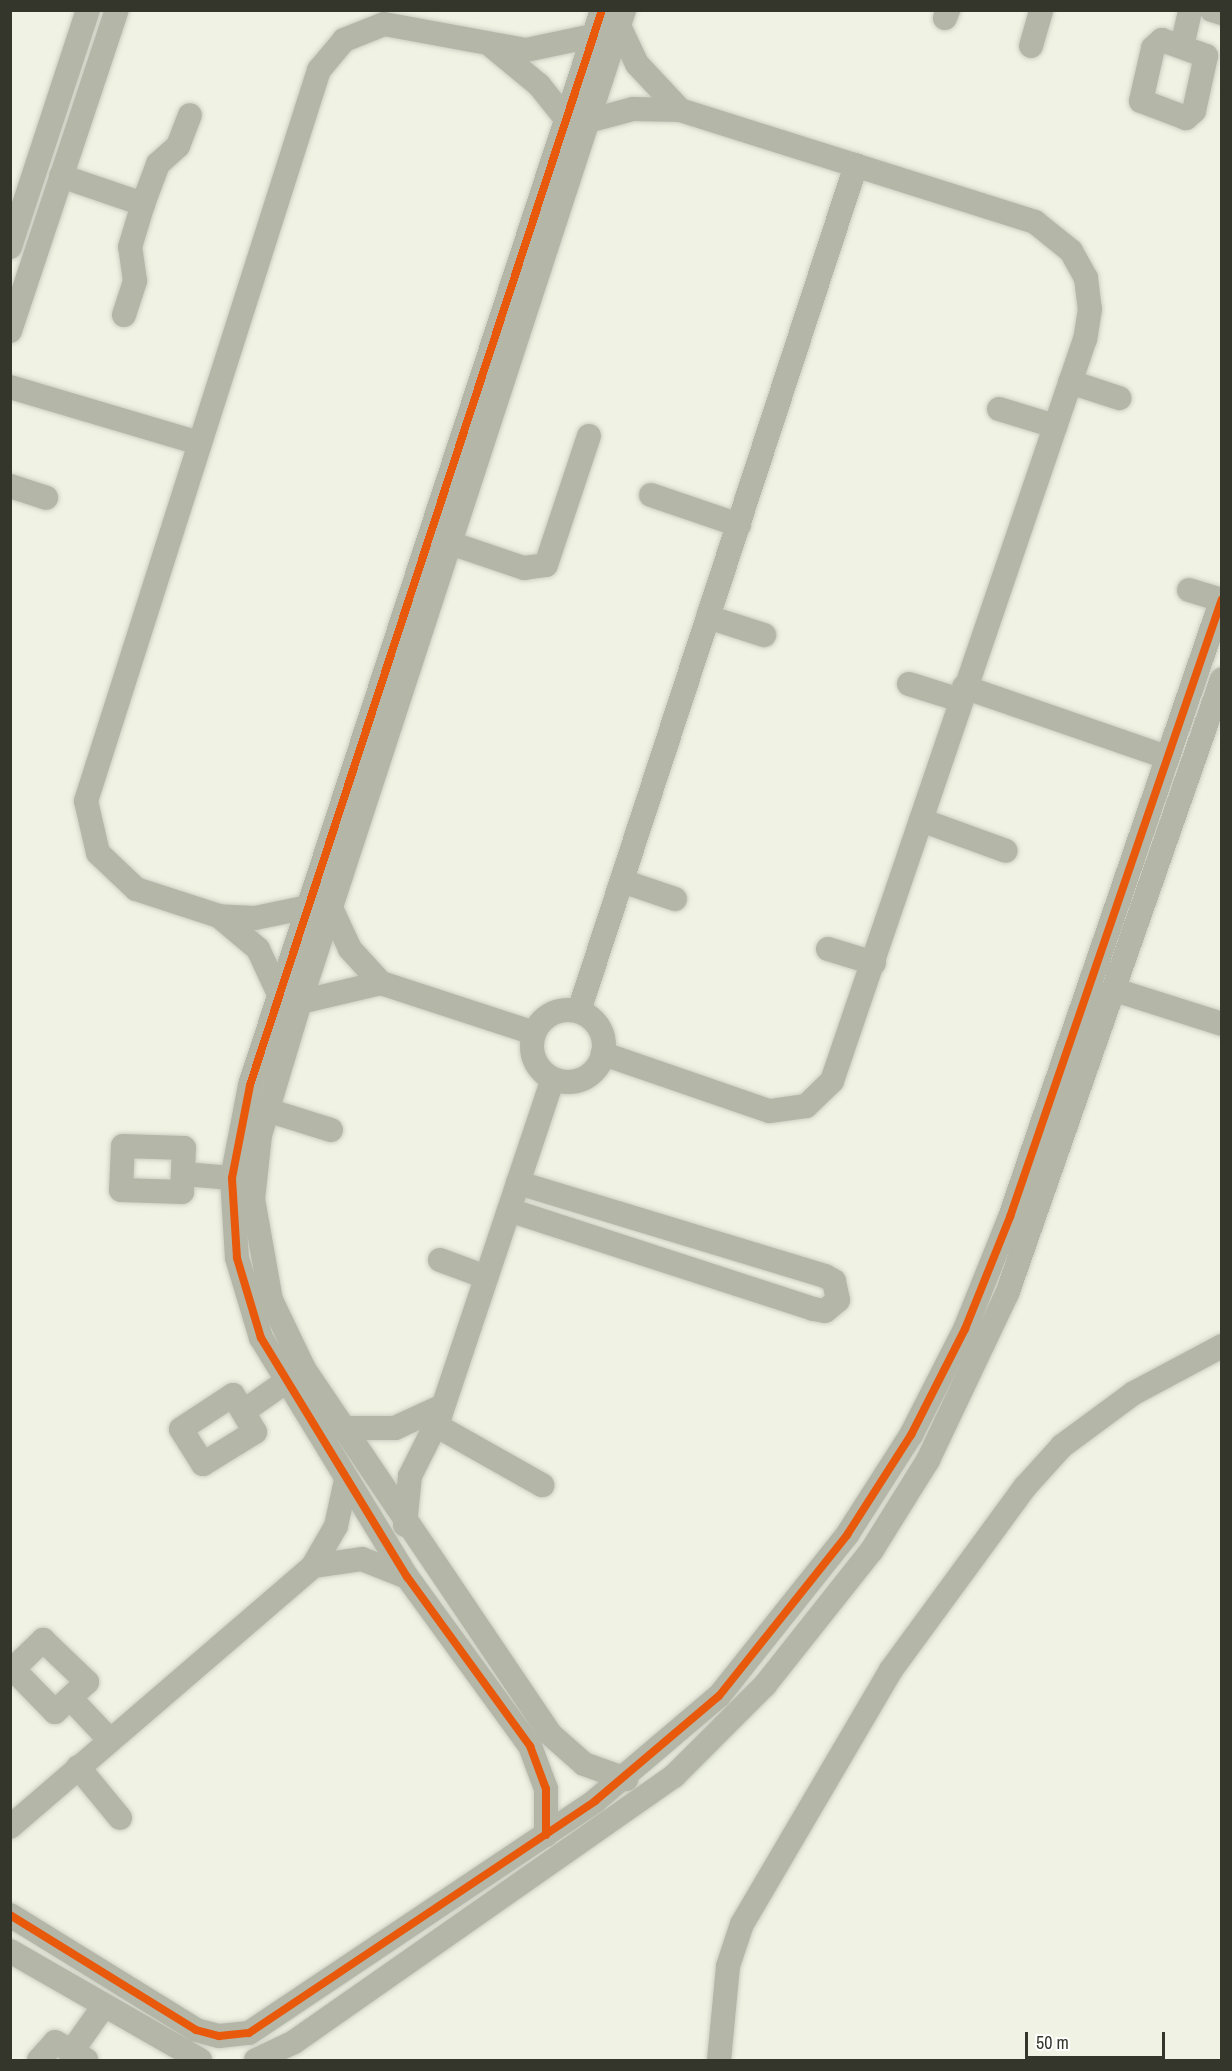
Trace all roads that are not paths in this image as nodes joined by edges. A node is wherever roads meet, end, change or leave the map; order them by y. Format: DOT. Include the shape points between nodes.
graph roads {
  1 [pos="117,10"];
  2 [pos="1041,10"];
  3 [pos="1190,10"];
  4 [pos="1212,10"];
  5 [pos="85,11"];
  6 [pos="1221,13"];
  7 [pos="615,16"];
  8 [pos="593,36"];
  9 [pos="79,37"];
  10 [pos="105,46"];
  11 [pos="491,46"];
  12 [pos="1031,46"];
  13 [pos="1182,46"];
  14 [pos="680,110"];
  15 [pos="190,115"];
  16 [pos="577,120"];
  17 [pos="856,165"];
  18 [pos="62,176"];
  19 [pos="143,204"];
  20 [pos="10,247"];
  21 [pos="124,315"];
  22 [pos="10,331"];
  23 [pos="1070,382"];
  24 [pos="10,387"];
  25 [pos="1119,398"];
  26 [pos="999,409"];
  27 [pos="1055,426"];
  28 [pos="589,436"];
  29 [pos="199,443"];
  30 [pos="10,486"];
  31 [pos="651,495"];
  32 [pos="46,498"];
  33 [pos="738,525"];
  34 [pos="450,543"];
  35 [pos="1189,591"];
  36 [pos="1221,600"];
  37 [pos="708,617"];
  38 [pos="764,635"];
  39 [pos="1221,679"];
  40 [pos="909,684"];
  41 [pos="962,694"];
  42 [pos="1166,757"];
  43 [pos="921,820"];
  44 [pos="341,842"];
  45 [pos="1006,851"];
  46 [pos="622,881"];
  47 [pos="675,899"];
  48 [pos="319,908"];
  49 [pos="219,916"];
  50 [pos="828,950"];
  51 [pos="874,963"];
  52 [pos="381,983"];
  53 [pos="1115,990"];
  54 [pos="289,998"];
  55 [pos="579,1011"];
  56 [pos="1221,1024"];
  57 [pos="534,1033"];
  58 [pos="1071,1036"];
  59 [pos="1096,1044"];
  60 [pos="603,1054"];
  61 [pos="553,1078"];
  62 [pos="267,1110"];
  63 [pos="332,1130"];
  64 [pos="184,1174"];
  65 [pos="232,1178"];
  66 [pos="518,1184"];
  67 [pos="509,1210"];
  68 [pos="440,1260"];
  69 [pos="486,1277"];
  70 [pos="1221,1346"];
  71 [pos="284,1383"];
  72 [pos="243,1411"];
  73 [pos="430,1422"];
  74 [pos="342,1428"];
  75 [pos="346,1480"];
  76 [pos="542,1485"];
  77 [pos="405,1525"];
  78 [pos="313,1566"];
  79 [pos="407,1577"];
  80 [pos="71,1699"];
  81 [pos="109,1739"];
  82 [pos="540,1740"];
  83 [pos="78,1767"];
  84 [pos="626,1779"];
  85 [pos="120,1818"];
  86 [pos="10,1827"];
  87 [pos="546,1835"];
  88 [pos="10,1915"];
  89 [pos="10,1951"];
  90 [pos="103,2007"];
  91 [pos="79,2056"];
  92 [pos="39,2061"];
  93 [pos="200,2061"];
  94 [pos="256,2061"];
  95 [pos="719,2061"];
  1 -- 10 [label="street"];
  2 -- 12 [label="street"];
  3 -- 13 [label="street"];
  4 -- 6 [label="street"];
  5 -- 9 [label="street"];
  7 -- 8 [label="street"];
  7 -- 14 [label="street" via="637,64"];
  7 -- 16 [label="street"];
  8 -- 11 [label="street" via="544,50"];
  8 -- 16 [label="street"];
  9 -- 10 [label="street"];
  9 -- 20 [label="street"];
  10 -- 18 [label="street"];
  11 -- 16 [label="street"];
  11 -- 29 [label="street" via="415,26 384,24 355,34 326,58"];
  14 -- 16 [label="street" via="633,109"];
  14 -- 17 [label="street"];
  15 -- 19 [label="street" via="178,146 158,164"];
  16 -- 34 [label="street"];
  16 -- 44 [label="street"];
  17 -- 23 [label="street" via="1021,217 1061,239 1080,264 1089,293 1089,324"];
  17 -- 33 [label="street"];
  18 -- 19 [label="street"];
  18 -- 22 [label="street"];
  19 -- 21 [label="street" via="132,238 135,281"];
  23 -- 25 [label="street"];
  23 -- 27 [label="street"];
  24 -- 29 [label="street"];
  26 -- 27 [label="street"];
  27 -- 41 [label="street"];
  28 -- 34 [label="street" via="546,565 524,568"];
  29 -- 49 [label="street" via="88,788 86,814 98,853 125,882"];
  30 -- 32 [label="street"];
  31 -- 33 [label="street"];
  33 -- 37 [label="street"];
  34 -- 44 [label="street"];
  35 -- 36 [label="street"];
  36 -- 42 [label="street"];
  37 -- 38 [label="street"];
  37 -- 46 [label="street"];
  39 -- 53 [label="street"];
  40 -- 41 [label="street"];
  41 -- 42 [label="street"];
  41 -- 43 [label="street"];
  42 -- 58 [label="street"];
  43 -- 45 [label="street"];
  43 -- 51 [label="street"];
  44 -- 48 [label="street"];
  46 -- 47 [label="street"];
  46 -- 55 [label="street"];
  48 -- 49 [label="street" via="255,918"];
  48 -- 52 [label="street"];
  48 -- 54 [label="street"];
  49 -- 54 [label="street" via="258,949"];
  50 -- 51 [label="street"];
  51 -- 60 [label="street" via="832,1081 800,1108 769,1111"];
  52 -- 54 [label="street"];
  52 -- 57 [label="street"];
  53 -- 56 [label="street"];
  53 -- 59 [label="street"];
  54 -- 62 [label="street"];
  54 -- 65 [label="street" via="243,1105"];
  55 -- 57 [label="street" via="552,1013"];
  55 -- 60 [label="street" via="599,1028"];
  57 -- 61 [label="street" via="535,1059"];
  58 -- 59 [label="street"];
  58 -- 84 [label="street" via="989,1273 911,1435 847,1535 751,1660 684,1730"];
  59 -- 94 [label="street" via="1008,1294 953,1413 872,1550 804,1640 725,1728 647,1798 294,2042"];
  60 -- 61 [label="street" via="588,1076 571,1082"];
  61 -- 66 [label="street"];
  62 -- 63 [label="street"];
  62 -- 74 [label="street" via="253,1199 264,1276 291,1347"];
  64 -- 65 [label="street"];
  65 -- 71 [label="street" via="243,1286"];
  66 -- 67 [label="street"];
  66 -- 67 [label="street" via="825,1276 834,1281 838,1300 825,1311 813,1309"];
  67 -- 69 [label="street"];
  68 -- 69 [label="street"];
  69 -- 73 [label="street" via="444,1401"];
  70 -- 95 [label="street" via="1134,1393 1062,1446 1025,1487 891,1670 739,1931 728,1966"];
  71 -- 72 [label="street"];
  71 -- 75 [label="street"];
  73 -- 74 [label="street" via="395,1428"];
  73 -- 76 [label="street"];
  73 -- 77 [label="street" via="410,1476"];
  74 -- 77 [label="street"];
  75 -- 78 [label="street" via="336,1526"];
  75 -- 79 [label="street"];
  77 -- 82 [label="street"];
  78 -- 79 [label="street" via="362,1559"];
  78 -- 81 [label="street"];
  79 -- 82 [label="street"];
  80 -- 81 [label="street"];
  81 -- 83 [label="street"];
  82 -- 84 [label="street" via="584,1764"];
  82 -- 87 [label="street"];
  83 -- 85 [label="street"];
  83 -- 86 [label="street"];
  84 -- 87 [label="street"];
  87 -- 88 [label="street" via="275,2020 234,2036 185,2025"];
  89 -- 90 [label="street"];
  90 -- 91 [label="street"];
  90 -- 93 [label="street"];
  91 -- 92 [label="street" via="55,2042"];
}
